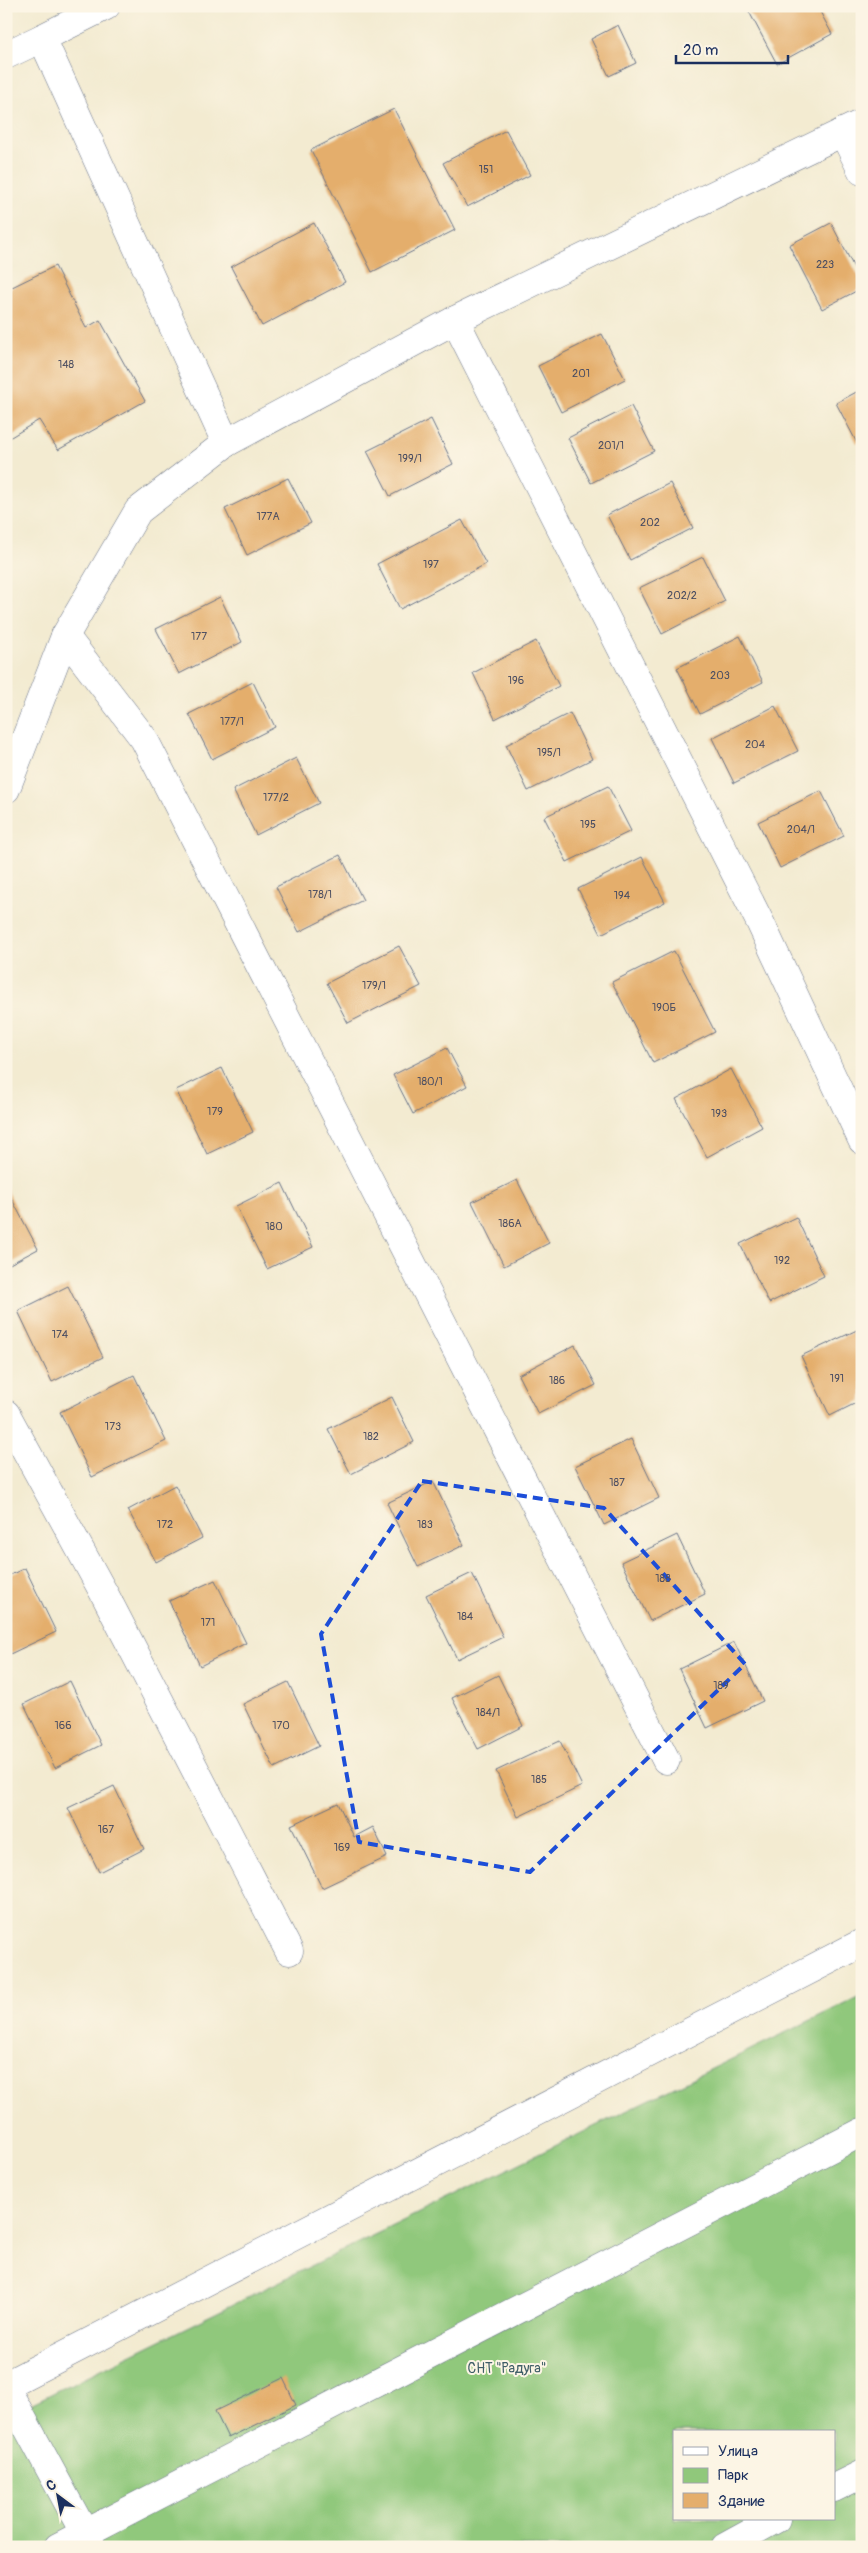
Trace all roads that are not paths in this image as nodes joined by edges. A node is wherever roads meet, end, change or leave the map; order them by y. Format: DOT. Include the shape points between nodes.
graph roads {
  1 [pos="106,6"];
  2 [pos="42,38"];
  3 [pos="6,56"];
  4 [pos="852,128"];
  5 [pos="862,171"];
  6 [pos="456,320"];
  7 [pos="226,443"];
  8 [pos="65,636"];
  9 [pos="6,789"];
  10 [pos="862,1140"];
  11 [pos="6,1414"];
  12 [pos="666,1760"];
  13 [pos="862,1943"];
  14 [pos="289,1951"];
  15 [pos="862,2132"];
  16 [pos="6,2386"];
  17 [pos="862,2474"];
  18 [pos="836,2487"];
  19 [pos="774,2520"];
  20 [pos="88,2540"];
  21 [pos="58,2547"];
  22 [pos="725,2547"];
  1 -- 2 [label="street"];
  2 -- 3 [label="street"];
  2 -- 7 [label="street"];
  4 -- 5 [label="street"];
  4 -- 6 [label="street"];
  6 -- 7 [label="street"];
  6 -- 10 [label="street" via="761,924"];
  7 -- 8 [label="street" via="138,511"];
  8 -- 9 [label="street"];
  8 -- 12 [label="street" via="144,739"];
  11 -- 14 [label="street"];
  13 -- 16 [label="street"];
  15 -- 20 [label="street"];
  16 -- 20 [label="street"];
  17 -- 18 [label="street"];
  19 -- 22 [label="street"];
  20 -- 21 [label="street"];
}
